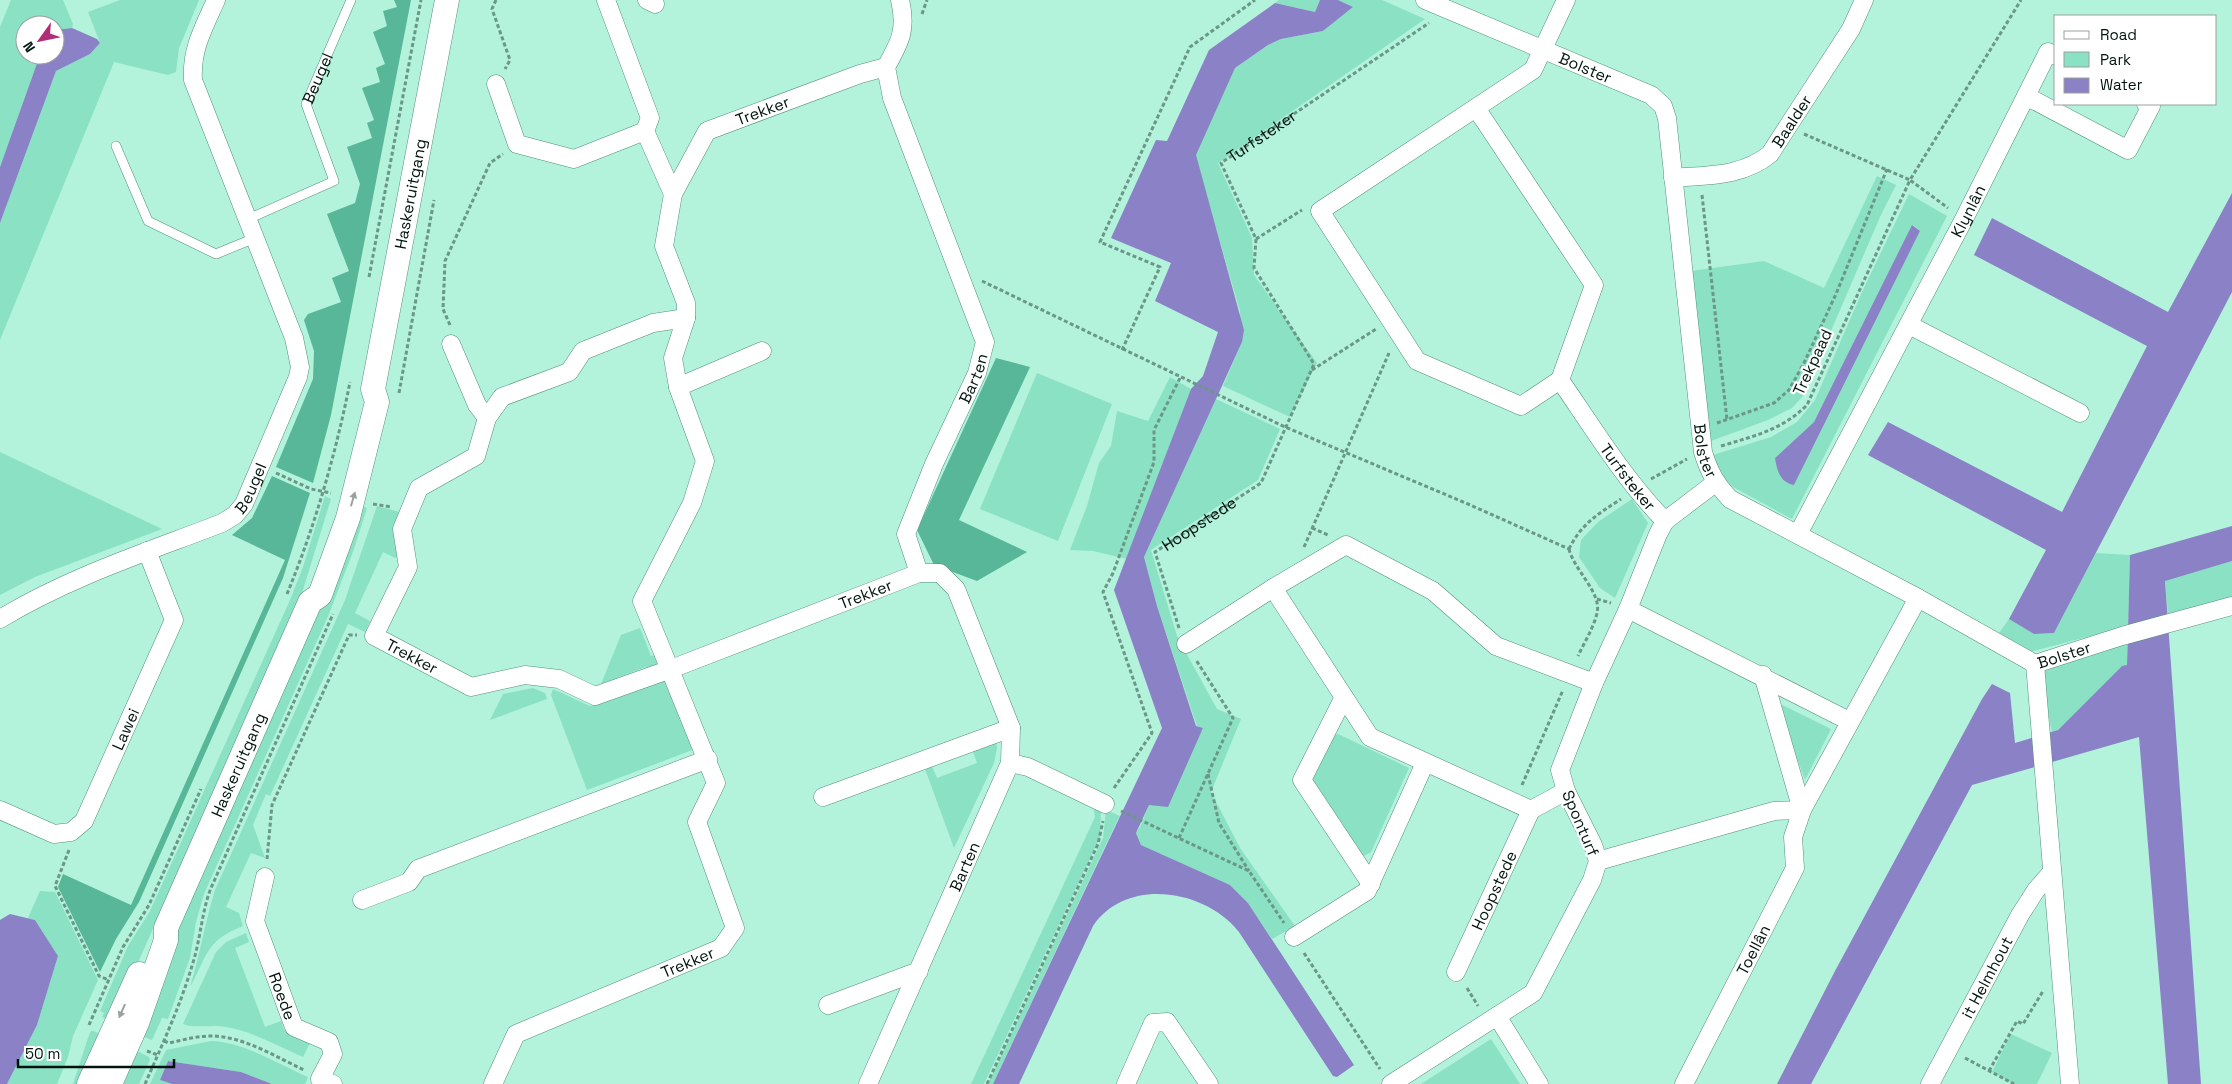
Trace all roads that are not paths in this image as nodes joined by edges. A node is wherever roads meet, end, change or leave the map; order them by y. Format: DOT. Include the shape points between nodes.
graph roads {
  1 [pos="216,0"];
  2 [pos="350,0"];
  3 [pos="447,0"];
  4 [pos="606,0"];
  5 [pos="900,0"];
  6 [pos="1425,0"];
  7 [pos="1566,0"];
  8 [pos="1864,0"];
  9 [pos="1543,50"];
  10 [pos="2054,55"];
  11 [pos="886,67"];
  12 [pos="496,84"];
  13 [pos="2026,96"];
  14 [pos="2148,105"];
  15 [pos="1476,108"];
  16 [pos="645,131"];
  17 [pos="116,146"];
  18 [pos="1673,178"];
  19 [pos="673,194"];
  20 [pos="248,219"];
  21 [pos="255,238"];
  22 [pos="686,318"];
  23 [pos="1909,325"];
  24 [pos="451,344"];
  25 [pos="762,352"];
  26 [pos="1560,380"];
  27 [pos="678,386"];
  28 [pos="2080,413"];
  29 [pos="487,418"];
  30 [pos="1715,483"];
  31 [pos="1665,521"];
  32 [pos="1798,534"];
  33 [pos="147,551"];
  34 [pos="919,573"];
  35 [pos="1273,588"];
  36 [pos="1918,598"];
  37 [pos="2232,606"];
  38 [pos="1628,608"];
  39 [pos="0,619"];
  40 [pos="1186,644"];
  41 [pos="2035,664"];
  42 [pos="671,669"];
  43 [pos="1763,675"];
  44 [pos="1594,683"];
  45 [pos="1344,697"];
  46 [pos="1849,721"];
  47 [pos="1011,728"];
  48 [pos="708,759"];
  49 [pos="1010,763"];
  50 [pos="1425,763"];
  51 [pos="1566,791"];
  52 [pos="823,797"];
  53 [pos="1111,806"];
  54 [pos="0,810"];
  55 [pos="1531,810"];
  56 [pos="1802,810"];
  57 [pos="1598,861"];
  58 [pos="2051,873"];
  59 [pos="265,877"];
  60 [pos="1371,884"];
  61 [pos="362,900"];
  62 [pos="166,928"];
  63 [pos="1294,937"];
  64 [pos="919,971"];
  65 [pos="1456,972"];
  66 [pos="828,1005"];
  67 [pos="1497,1016"];
  68 [pos="326,1081"];
  69 [pos="89,1084"];
  70 [pos="110,1084"];
  71 [pos="493,1084"];
  72 [pos="868,1084"];
  73 [pos="1126,1084"];
  74 [pos="1210,1084"];
  75 [pos="1391,1084"];
  76 [pos="1539,1084"];
  77 [pos="1684,1084"];
  78 [pos="1930,1084"];
  79 [pos="2070,1084"];
  1 -- 20 [label="street, Beugel" via="195,49 193,80"];
  2 -- 20 [label="lane, Beugel" via="306,104 334,182"];
  3 -- 62 [label="main road, Haskeruitgang" via="374,389 366,398 309,590 310,602"];
  4 -- 16 [label="street" via="650,118"];
  5 -- 11 [label="street" via="903,12 901,41"];
  6 -- 9 [label="street, Bolster"];
  7 -- 9 [label="street"];
  8 -- 18 [label="street, Baalder" via="1852,29 1770,154 1757,165 1738,172"];
  9 -- 15 [label="street" via="1534,70"];
  9 -- 18 [label="street, Bolster" via="1651,95 1663,106"];
  10 -- 13 [label="street, Klynlân" via="2048,52"];
  11 -- 19 [label="street, Trekker" via="708,131"];
  11 -- 34 [label="street, Barten" via="892,98 985,342 977,373 934,464 906,534"];
  12 -- 16 [label="street" via="517,144 574,159"];
  13 -- 14 [label="street" via="2128,150"];
  13 -- 23 [label="street, Klynlân"];
  15 -- 26 [label="street" via="1594,285"];
  15 -- 26 [label="street" via="1320,211 1417,361 1521,406"];
  16 -- 19 [label="street"];
  17 -- 21 [label="lane" via="148,221 216,254"];
  18 -- 30 [label="street, Bolster" via="1703,452"];
  19 -- 22 [label="street, Trekker" via="664,246 686,303"];
  20 -- 21 [label="street, Beugel"];
  21 -- 33 [label="street, Beugel" via="298,352 298,377 244,504 235,515"];
  22 -- 27 [label="street, Trekker" via="673,358"];
  22 -- 29 [label="street, Trekker" via="653,323 583,351 569,372 502,398"];
  23 -- 28 [label="street"];
  23 -- 32 [label="street, Klynlân"];
  24 -- 29 [label="street" via="477,405"];
  25 -- 27 [label="street"];
  26 -- 31 [label="street, Turfsteker" via="1636,487"];
  27 -- 42 [label="street, Trekker" via="705,461 692,503 642,600"];
  29 -- 42 [label="street, Trekker" via="476,456 419,488 402,529 408,567 374,636 471,687 525,675 559,679 595,696"];
  30 -- 31 [label="street, Turfsteker"];
  30 -- 32 [label="street, Bolster" via="1730,499"];
  31 -- 38 [label="street, Sponturf"];
  32 -- 36 [label="street, Bolster"];
  33 -- 39 [label="street, Beugel" via="90,572"];
  33 -- 54 [label="street, Lawei" via="174,620 84,820 71,832 54,834"];
  34 -- 42 [label="street, Trekker"];
  34 -- 47 [label="street, Barten" via="940,574 956,589"];
  35 -- 40 [label="street"];
  35 -- 44 [label="street" via="1346,545 1433,591 1496,646"];
  35 -- 45 [label="street"];
  36 -- 41 [label="street, Bolster"];
  36 -- 46 [label="street, Toellân"];
  37 -- 41 [label="street, Bolster"];
  38 -- 43 [label="street"];
  38 -- 44 [label="street, Sponturf"];
  41 -- 58 [label="street"];
  42 -- 48 [label="street, Trekker"];
  43 -- 46 [label="street"];
  43 -- 56 [label="street"];
  44 -- 51 [label="street, Sponturf" via="1560,770"];
  45 -- 50 [label="street" via="1370,737"];
  45 -- 60 [label="street" via="1302,780"];
  46 -- 56 [label="street, Toellân"];
  47 -- 49 [label="street, Barten"];
  47 -- 52 [label="street"];
  48 -- 61 [label="street" via="418,869 409,882"];
  48 -- 71 [label="street, Trekker" via="716,783 697,822 735,928 721,948 516,1034"];
  49 -- 53 [label="street" via="1028,767"];
  49 -- 64 [label="street, Barten"];
  50 -- 55 [label="street"];
  50 -- 60 [label="street"];
  51 -- 55 [label="street"];
  51 -- 57 [label="street, Sponturf" via="1594,844"];
  55 -- 65 [label="street, Hoopstede"];
  56 -- 57 [label="street" via="1774,811"];
  56 -- 77 [label="street, Toellân" via="1793,838 1795,868"];
  57 -- 67 [label="street, Sponturf" via="1592,880 1539,986 1525,1000"];
  58 -- 78 [label="street, it Helmhout" via="2020,915"];
  58 -- 79 [label="street"];
  59 -- 68 [label="street, Roede" via="255,921 294,1026 329,1042 332,1054"];
  60 -- 63 [label="street" via="1367,891"];
  62 -- 69 [label="main road, Haskeruitgang, one-way" via="157,935"];
  62 -- 70 [label="main road, Haskeruitgang" via="166,940 137,1023"];
  64 -- 66 [label="street"];
  64 -- 72 [label="street, Barten"];
  67 -- 75 [label="street, Sponturf"];
  67 -- 76 [label="street"];
  73 -- 74 [label="street" via="1154,1023 1167,1022"];
}
